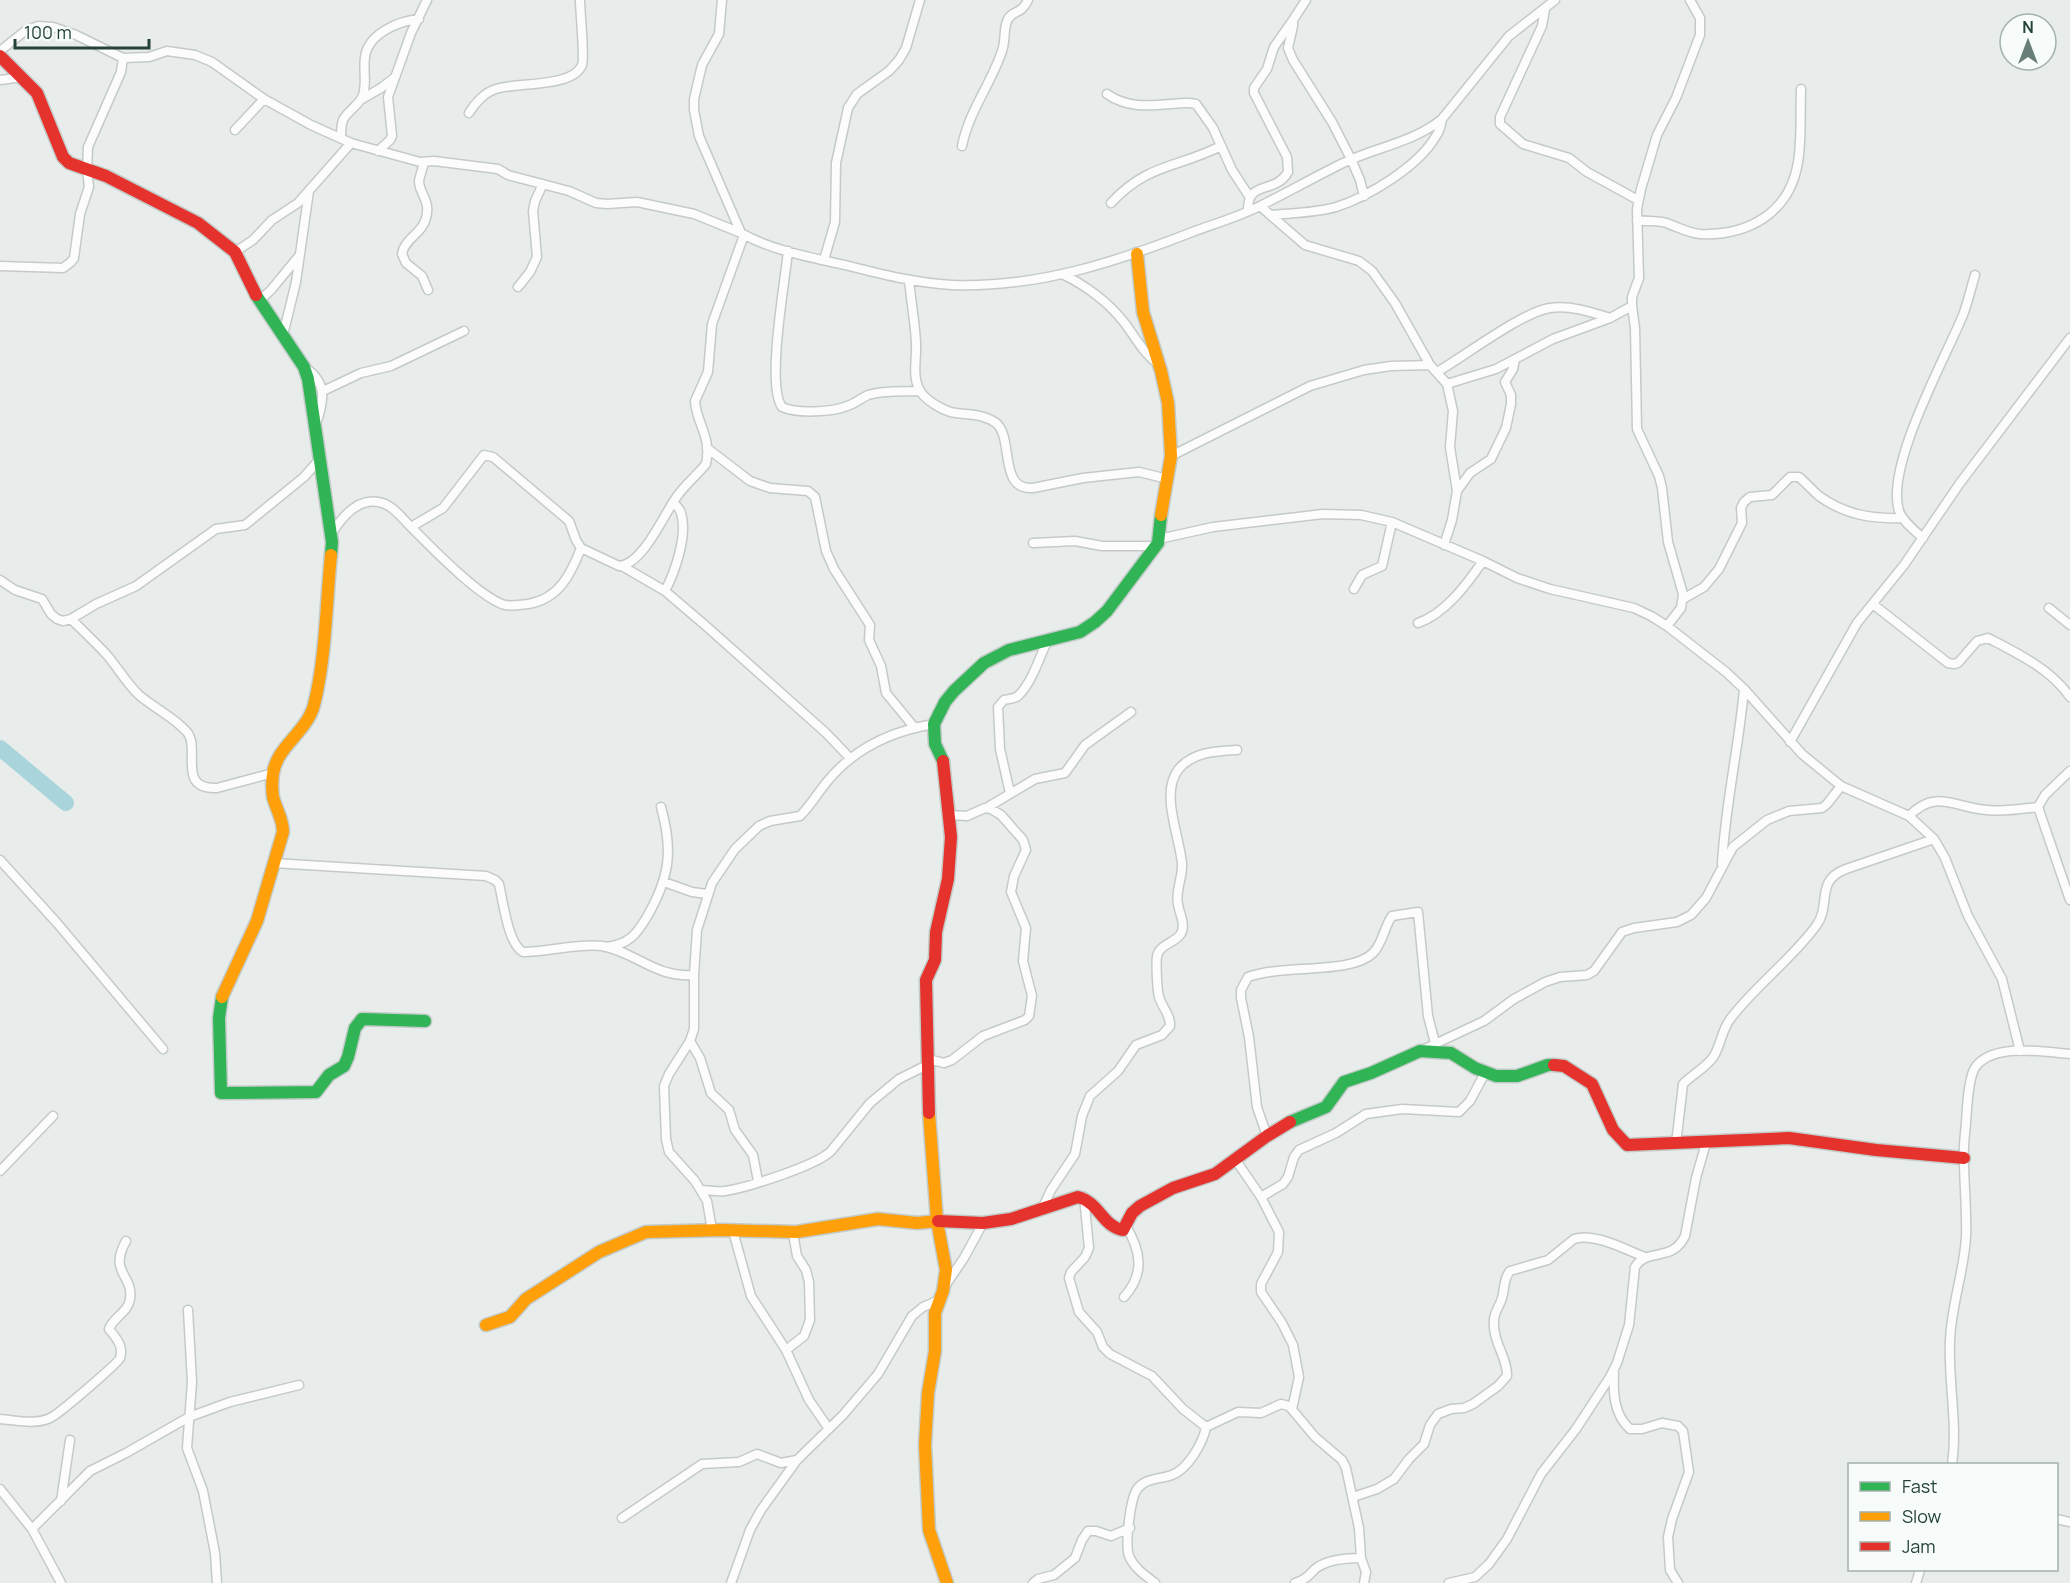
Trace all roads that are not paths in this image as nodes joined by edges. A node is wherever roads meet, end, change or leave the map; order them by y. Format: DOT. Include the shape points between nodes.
graph roads {
  1 [pos="427,0"];
  2 [pos="580,0"];
  3 [pos="722,0"];
  4 [pos="920,0"];
  5 [pos="1028,0"];
  6 [pos="1306,0"];
  7 [pos="1555,0"];
  8 [pos="1690,0"];
  9 [pos="1545,9"];
  10 [pos="418,19"];
  11 [pos="1293,20"];
  12 [pos="0,51"];
  13 [pos="0,56"];
  14 [pos="123,58"];
  15 [pos="23,77"];
  16 [pos="394,77"];
  17 [pos="0,80"];
  18 [pos="1801,88"];
  19 [pos="1107,94"];
  20 [pos="264,99"];
  21 [pos="362,99"];
  22 [pos="469,113"];
  23 [pos="1442,119"];
  24 [pos="235,130"];
  25 [pos="341,138"];
  26 [pos="351,143"];
  27 [pos="962,146"];
  28 [pos="1221,146"];
  29 [pos="378,151"];
  30 [pos="1352,159"];
  31 [pos="424,162"];
  32 [pos="87,170"];
  33 [pos="543,184"];
  34 [pos="309,191"];
  35 [pos="1249,196"];
  36 [pos="1364,196"];
  37 [pos="1638,200"];
  38 [pos="1111,203"];
  39 [pos="1260,206"];
  40 [pos="1248,211"];
  41 [pos="1271,215"];
  42 [pos="1637,220"];
  43 [pos="743,234"];
  44 [pos="788,251"];
  45 [pos="235,252"];
  46 [pos="1137,254"];
  47 [pos="299,256"];
  48 [pos="824,260"];
  49 [pos="0,266"];
  50 [pos="1064,275"];
  51 [pos="1975,275"];
  52 [pos="909,280"];
  53 [pos="518,287"];
  54 [pos="428,290"];
  55 [pos="259,301"];
  56 [pos="1632,306"];
  57 [pos="1610,318"];
  58 [pos="464,331"];
  59 [pos="283,335"];
  60 [pos="2070,338"];
  61 [pos="1515,360"];
  62 [pos="1430,365"];
  63 [pos="1160,366"];
  64 [pos="304,367"];
  65 [pos="1437,372"];
  66 [pos="1447,384"];
  67 [pos="323,391"];
  68 [pos="920,392"];
  69 [pos="315,428"];
  70 [pos="707,448"];
  71 [pos="1172,456"];
  72 [pos="319,460"];
  73 [pos="1168,479"];
  74 [pos="1457,491"];
  75 [pos="673,502"];
  76 [pos="1903,518"];
  77 [pos="1392,522"];
  78 [pos="411,527"];
  79 [pos="332,532"];
  80 [pos="1923,538"];
  81 [pos="1033,543"];
  82 [pos="1157,543"];
  83 [pos="1444,545"];
  84 [pos="581,548"];
  85 [pos="1483,561"];
  86 [pos="622,566"];
  87 [pos="0,580"];
  88 [pos="1354,589"];
  89 [pos="665,591"];
  90 [pos="1683,599"];
  91 [pos="1874,605"];
  92 [pos="2049,608"];
  93 [pos="71,619"];
  94 [pos="1418,623"];
  95 [pos="2070,625"];
  96 [pos="1667,626"];
  97 [pos="1048,639"];
  98 [pos="1744,689"];
  99 [pos="2070,698"];
  100 [pos="1131,712"];
  101 [pos="934,724"];
  102 [pos="914,727"];
  103 [pos="1790,742"];
  104 [pos="1236,750"];
  105 [pos="850,758"];
  106 [pos="2070,771"];
  107 [pos="273,774"];
  108 [pos="1841,786"];
  109 [pos="1010,793"];
  110 [pos="661,807"];
  111 [pos="988,807"];
  112 [pos="2038,807"];
  113 [pos="949,815"];
  114 [pos="1909,816"];
  115 [pos="1934,839"];
  116 [pos="0,860"];
  117 [pos="273,862"];
  118 [pos="1722,865"];
  119 [pos="664,882"];
  120 [pos="2067,886"];
  121 [pos="707,894"];
  122 [pos="2070,900"];
  123 [pos="605,947"];
  124 [pos="693,975"];
  125 [pos="425,1021"];
  126 [pos="690,1041"];
  127 [pos="1435,1043"];
  128 [pos="163,1049"];
  129 [pos="1420,1051"];
  130 [pos="2020,1051"];
  131 [pos="2070,1054"];
  132 [pos="928,1062"];
  133 [pos="1485,1073"];
  134 [pos="53,1116"];
  135 [pos="1267,1136"];
  136 [pos="1706,1143"];
  137 [pos="1676,1144"];
  138 [pos="1964,1158"];
  139 [pos="1235,1160"];
  140 [pos="0,1171"];
  141 [pos="758,1181"];
  142 [pos="701,1190"];
  143 [pos="1084,1197"];
  144 [pos="1261,1197"];
  145 [pos="1042,1209"];
  146 [pos="937,1221"];
  147 [pos="983,1223"];
  148 [pos="1126,1226"];
  149 [pos="712,1230"];
  150 [pos="734,1231"];
  151 [pos="793,1233"];
  152 [pos="126,1242"];
  153 [pos="1646,1257"];
  154 [pos="944,1286"];
  155 [pos="1124,1297"];
  156 [pos="939,1300"];
  157 [pos="188,1310"];
  158 [pos="486,1325"];
  159 [pos="786,1350"];
  160 [pos="1614,1370"];
  161 [pos="299,1385"];
  162 [pos="1292,1409"];
  163 [pos="189,1417"];
  164 [pos="0,1419"];
  165 [pos="1206,1427"];
  166 [pos="830,1429"];
  167 [pos="70,1440"];
  168 [pos="798,1460"];
  169 [pos="1952,1463"];
  170 [pos="0,1489"];
  171 [pos="1353,1497"];
  172 [pos="61,1502"];
  173 [pos="622,1518"];
  174 [pos="1130,1528"];
  175 [pos="32,1529"];
  176 [pos="1361,1558"];
  177 [pos="1476,1580"];
  178 [pos="62,1583"];
  179 [pos="217,1583"];
  180 [pos="731,1583"];
  181 [pos="947,1583"];
  182 [pos="1033,1583"];
  183 [pos="1155,1583"];
  184 [pos="1295,1583"];
  185 [pos="1364,1583"];
  186 [pos="1449,1583"];
  187 [pos="1678,1583"];
  1 -- 10 [label="street"];
  2 -- 22 [label="street" via="583,59 577,73 538,85 516,84 495,89"];
  3 -- 43 [label="street" via="719,34 702,65 694,110 699,136"];
  4 -- 48 [label="street" via="906,48 898,60 890,71 857,94 848,108 836,163 835,222"];
  5 -- 27 [label="street" via="1022,10 1007,20 1003,49"];
  6 -- 11 [label="street"];
  7 -- 9 [label="street"];
  8 -- 37 [label="street" via="1700,18 1700,35 1657,135"];
  9 -- 23 [label="street" via="1509,36"];
  9 -- 37 [label="street" via="1542,26 1500,124 1523,144 1569,158"];
  10 -- 16 [label="street"];
  10 -- 21 [label="street" via="406,20 372,41 365,56"];
  11 -- 30 [label="street" via="1289,52"];
  11 -- 35 [label="street" via="1274,47 1267,69 1254,88 1287,157 1288,172 1279,183"];
  12 -- 14 [label="street" via="38,26 76,35"];
  13 -- 15 [label="street"];
  14 -- 20 [label="street" via="149,57 167,51 195,55 212,62"];
  14 -- 32 [label="street" via="121,72 88,147"];
  15 -- 17 [label="street"];
  15 -- 32 [label="street" via="37,93 63,157"];
  16 -- 21 [label="street"];
  16 -- 29 [label="street" via="387,100 392,136"];
  18 -- 42 [label="street" via="1802,133 1796,173 1776,209 1765,219 1735,230 1700,234 1667,223"];
  19 -- 28 [label="street" via="1138,106 1196,104"];
  20 -- 24 [label="street"];
  20 -- 25 [label="street"];
  21 -- 25 [label="street" via="342,122"];
  23 -- 30 [label="street" via="1407,139"];
  23 -- 36 [label="street" via="1437,135 1422,153"];
  25 -- 26 [label="street"];
  26 -- 29 [label="street"];
  26 -- 34 [label="street"];
  28 -- 35 [label="street"];
  28 -- 38 [label="street" via="1147,174"];
  29 -- 31 [label="street"];
  30 -- 36 [label="street"];
  30 -- 39 [label="street"];
  31 -- 33 [label="street" via="489,167"];
  31 -- 54 [label="street" via="419,183 427,201 427,217 402,254 406,263 422,276"];
  32 -- 45 [label="street" via="198,223"];
  32 -- 49 [label="street" via="89,187 71,262 63,268"];
  33 -- 43 [label="street" via="600,203 637,202 694,214"];
  33 -- 53 [label="street" via="533,211 537,257"];
  34 -- 45 [label="street"];
  34 -- 47 [label="street"];
  35 -- 40 [label="street"];
  36 -- 41 [label="street" via="1322,210"];
  37 -- 42 [label="street"];
  39 -- 40 [label="street"];
  39 -- 41 [label="street"];
  40 -- 46 [label="street"];
  41 -- 62 [label="street" via="1305,245 1359,261 1372,271"];
  42 -- 56 [label="street" via="1639,278"];
  43 -- 44 [label="street"];
  43 -- 70 [label="street" via="712,324 708,372 695,401"];
  44 -- 48 [label="street"];
  44 -- 68 [label="street" via="776,363 782,407 834,410 868,395"];
  45 -- 55 [label="street"];
  46 -- 50 [label="street"];
  46 -- 63 [label="street" via="1143,312"];
  47 -- 55 [label="street"];
  47 -- 59 [label="street"];
  48 -- 52 [label="street"];
  50 -- 52 [label="street" via="961,285"];
  50 -- 63 [label="street" via="1123,320 1143,352"];
  51 -- 76 [label="street" via="1963,315 1901,467 1898,500"];
  52 -- 68 [label="street"];
  55 -- 59 [label="street"];
  56 -- 57 [label="street"];
  56 -- 90 [label="street" via="1637,429 1659,476 1670,551"];
  57 -- 61 [label="street" via="1553,339"];
  57 -- 65 [label="street" via="1573,308 1540,310"];
  58 -- 67 [label="street" via="391,366 361,373"];
  59 -- 64 [label="street"];
  60 -- 80 [label="street"];
  61 -- 66 [label="street"];
  61 -- 74 [label="street" via="1505,382 1511,395 1506,428 1491,459 1468,475"];
  62 -- 65 [label="street"];
  62 -- 71 [label="street" via="1364,370 1310,386"];
  63 -- 71 [label="street" via="1168,403"];
  64 -- 67 [label="street" via="313,372"];
  64 -- 69 [label="street"];
  65 -- 66 [label="street"];
  66 -- 74 [label="street" via="1453,411 1450,447"];
  67 -- 69 [label="street"];
  68 -- 73 [label="street" via="948,410 976,414 996,423 1002,432 1010,470 1024,488 1139,472"];
  69 -- 72 [label="street"];
  70 -- 75 [label="street" via="705,466"];
  70 -- 102 [label="street" via="750,481 770,488 808,491 815,497 826,551 870,626 868,640 880,666 886,693"];
  71 -- 73 [label="street"];
  72 -- 79 [label="street"];
  72 -- 93 [label="street" via="245,525 216,529 135,586"];
  73 -- 82 [label="street"];
  74 -- 83 [label="street"];
  75 -- 86 [label="street" via="651,540"];
  75 -- 89 [label="street" via="681,514 682,530 677,565"];
  76 -- 80 [label="street"];
  76 -- 90 [label="street" via="1873,518 1846,511 1821,498 1798,477 1790,477 1772,495 1750,497 1744,502 1742,523 1719,569 1704,587"];
  77 -- 82 [label="street" via="1361,515 1323,514 1206,528"];
  77 -- 83 [label="street"];
  77 -- 88 [label="street" via="1382,566 1362,575"];
  78 -- 79 [label="street" via="390,506 370,502 345,513"];
  78 -- 84 [label="street" via="489,598 507,605 537,602 554,594 563,586"];
  78 -- 84 [label="street" via="443,508 484,455 493,457 569,521"];
  79 -- 107 [label="street" via="314,707 302,730 277,758"];
  80 -- 91 [label="street"];
  81 -- 82 [label="street"];
  82 -- 97 [label="street" via="1095,622 1080,632"];
  83 -- 85 [label="street"];
  84 -- 86 [label="street"];
  85 -- 94 [label="street" via="1443,607"];
  85 -- 96 [label="street" via="1550,589 1634,609"];
  86 -- 89 [label="street"];
  87 -- 93 [label="street" via="42,599 57,619"];
  89 -- 105 [label="street"];
  90 -- 96 [label="street"];
  91 -- 99 [label="street" via="1948,663 1958,663 1977,641 1988,638 2035,664"];
  91 -- 103 [label="street" via="1851,632"];
  92 -- 95 [label="street"];
  93 -- 107 [label="street" via="138,694 186,730 196,781 217,788"];
  96 -- 98 [label="street"];
  97 -- 101 [label="street" via="1009,650 984,663 954,691"];
  97 -- 109 [label="street" via="1019,695 1004,700 998,707 1000,749"];
  98 -- 103 [label="street"];
  98 -- 118 [label="street"];
  100 -- 109 [label="street" via="1085,745 1065,773 1035,779"];
  101 -- 102 [label="street"];
  101 -- 113 [label="street" via="935,744 944,763"];
  102 -- 105 [label="street" via="883,738"];
  103 -- 108 [label="street"];
  104 -- 145 [label="street" via="1215,751 1192,759 1173,779 1172,813 1182,863 1177,903 1183,929 1161,949 1157,958 1159,996 1170,1026 1162,1035 1136,1045 1118,1071 1090,1096 1075,1154"];
  105 -- 121 [label="street" via="800,816 770,821 752,831 722,866"];
  106 -- 112 [label="street" via="2044,795"];
  107 -- 117 [label="street" via="273,795 283,832"];
  108 -- 114 [label="street"];
  108 -- 118 [label="street" via="1822,808 1790,811 1767,820 1738,842"];
  109 -- 111 [label="street"];
  110 -- 119 [label="street" via="669,845"];
  111 -- 113 [label="street" via="967,816"];
  111 -- 132 [label="street" via="1015,828 1026,848 1011,892 1025,926 1023,961 1032,989 1030,1011 1025,1020 983,1036 952,1060"];
  112 -- 114 [label="street" via="1989,810 1935,800"];
  112 -- 120 [label="street"];
  113 -- 132 [label="street" via="948,879 937,921 935,960 926,980"];
  114 -- 115 [label="street"];
  115 -- 130 [label="street" via="1968,916 2002,979"];
  115 -- 137 [label="street" via="1846,869 1828,881 1816,926 1731,1017 1713,1058 1683,1084"];
  116 -- 128 [label="street"];
  117 -- 123 [label="street" via="486,876 500,884 507,923 519,950"];
  117 -- 125 [label="street" via="257,921 219,1007 221,1093 316,1092 330,1074 345,1066 354,1029 362,1019"];
  118 -- 127 [label="street" via="1706,898 1691,915 1677,922 1622,932 1590,974 1545,982 1484,1021"];
  119 -- 121 [label="street"];
  119 -- 123 [label="street" via="637,934"];
  120 -- 122 [label="street"];
  121 -- 124 [label="street" via="697,930"];
  123 -- 124 [label="street" via="670,975"];
  124 -- 126 [label="street" via="694,1023"];
  126 -- 141 [label="street" via="711,1093 729,1110 735,1130 753,1155"];
  126 -- 142 [label="street" via="664,1086 666,1139 669,1152"];
  127 -- 129 [label="street"];
  127 -- 135 [label="street" via="1428,1016 1418,912 1392,916 1375,952 1354,964 1248,977 1241,998 1257,1107"];
  129 -- 133 [label="street" via="1451,1053"];
  129 -- 135 [label="street" via="1344,1082 1326,1107"];
  130 -- 131 [label="street"];
  130 -- 138 [label="street" via="2004,1052 1976,1066"];
  132 -- 141 [label="street" via="870,1103 824,1158"];
  132 -- 146 [label="street"];
  133 -- 137 [label="street" via="1509,1077 1548,1065 1564,1066 1592,1084 1622,1142"];
  133 -- 144 [label="street" via="1470,1101 1459,1112 1374,1111 1308,1144 1295,1153 1282,1184"];
  134 -- 140 [label="street"];
  135 -- 139 [label="street"];
  136 -- 137 [label="street"];
  136 -- 138 [label="street" via="1789,1138"];
  136 -- 153 [label="street" via="1681,1244"];
  138 -- 169 [label="street" via="1966,1238 1950,1340"];
  139 -- 144 [label="street"];
  139 -- 148 [label="street" via="1207,1178 1173,1188 1140,1206"];
  141 -- 142 [label="street" via="727,1191"];
  142 -- 149 [label="street"];
  143 -- 145 [label="street"];
  143 -- 148 [label="street" via="1111,1226 1120,1230"];
  143 -- 165 [label="street" via="1089,1248 1069,1278 1079,1312 1110,1354 1152,1376"];
  144 -- 162 [label="street" via="1274,1219 1280,1241 1261,1292 1293,1345 1299,1377"];
  145 -- 147 [label="street"];
  146 -- 147 [label="street"];
  146 -- 151 [label="street" via="878,1219"];
  146 -- 154 [label="street" via="946,1270"];
  147 -- 154 [label="street"];
  148 -- 155 [label="street" via="1137,1249 1138,1271"];
  149 -- 150 [label="street"];
  149 -- 158 [label="street" via="645,1232 626,1239 534,1293 510,1317"];
  150 -- 151 [label="street"];
  150 -- 159 [label="street" via="751,1296"];
  151 -- 159 [label="street" via="797,1256 809,1282 810,1320 804,1336"];
  152 -- 164 [label="street" via="119,1263 131,1298 109,1329 118,1339 119,1359 50,1418"];
  153 -- 160 [label="street" via="1639,1260 1633,1274 1629,1325"];
  153 -- 171 [label="street" via="1595,1238 1579,1237 1548,1260 1510,1271 1494,1317 1495,1338 1507,1376 1473,1404 1438,1414 1424,1444 1394,1479"];
  154 -- 156 [label="street"];
  156 -- 166 [label="street" via="912,1316 878,1374"];
  156 -- 181 [label="street" via="924,1445 929,1530"];
  157 -- 163 [label="street" via="192,1382"];
  159 -- 166 [label="street" via="809,1400"];
  160 -- 177 [label="street" via="1541,1474 1507,1539"];
  160 -- 187 [label="street" via="1616,1407 1624,1424 1635,1430 1670,1424 1683,1431 1689,1472 1668,1544 1670,1570"];
  161 -- 163 [label="street"];
  162 -- 165 [label="street" via="1284,1404 1261,1413 1238,1412"];
  162 -- 171 [label="street" via="1315,1437 1342,1460"];
  163 -- 172 [label="street" via="90,1471"];
  163 -- 179 [label="street" via="187,1448 203,1491"];
  165 -- 174 [label="street" via="1202,1443 1176,1473 1139,1486 1132,1501"];
  166 -- 168 [label="street"];
  167 -- 172 [label="street"];
  168 -- 173 [label="street" via="781,1463 757,1454 738,1462 704,1464"];
  168 -- 180 [label="street" via="755,1518"];
  170 -- 175 [label="street"];
  171 -- 176 [label="street"];
  172 -- 175 [label="street"];
  174 -- 182 [label="street" via="1111,1536 1088,1531 1075,1558 1054,1575"];
  174 -- 183 [label="street" via="1131,1560"];
  175 -- 178 [label="street"];
  176 -- 184 [label="street" via="1326,1564"];
  176 -- 185 [label="street" via="1366,1572"];
  177 -- 186 [label="street"];
}
